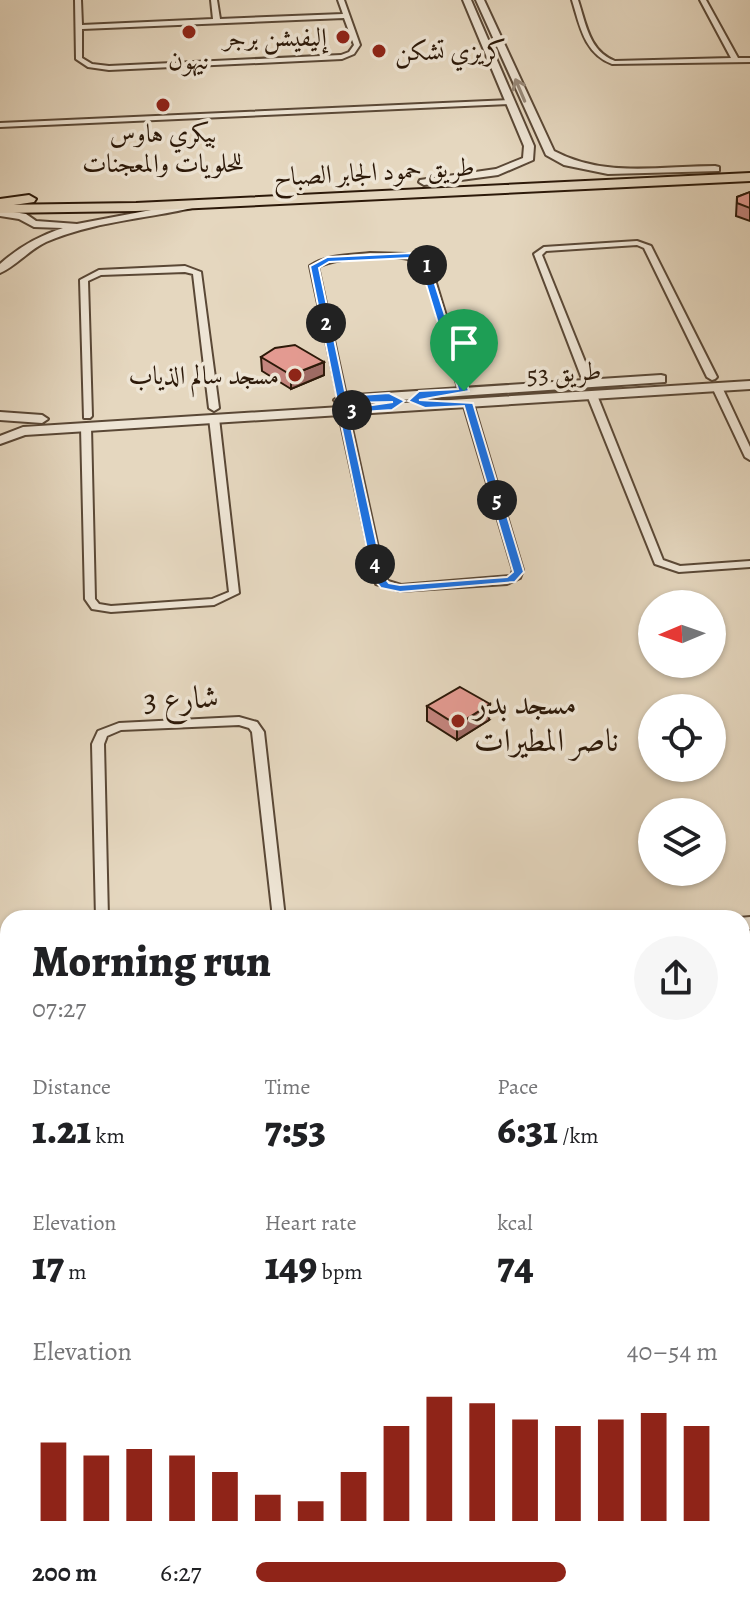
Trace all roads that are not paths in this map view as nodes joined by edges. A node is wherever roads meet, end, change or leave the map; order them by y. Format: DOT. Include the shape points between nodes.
graph roads {
  1 [pos="78,0"];
  2 [pos="214,0"];
  3 [pos="341,0"];
  4 [pos="467,0"];
  5 [pos="480,0"];
  6 [pos="575,0"];
  7 [pos="703,0"];
  8 [pos="346,16"];
  9 [pos="217,21"];
  10 [pos="78,27"];
  11 [pos="735,60"];
  12 [pos="750,60"];
  13 [pos="509,102"];
  14 [pos="0,125"];
  15 [pos="556,158"];
  16 [pos="536,163"];
  17 [pos="750,167"];
  18 [pos="715,169"];
  19 [pos="750,177"];
  20 [pos="578,180"];
  21 [pos="424,182"];
  22 [pos="29,199"];
  23 [pos="0,201"];
  24 [pos="197,204"];
  25 [pos="0,211"];
  26 [pos="92,223"];
  27 [pos="34,224"];
  28 [pos="0,255"];
  29 [pos="0,270"];
  30 [pos="750,375"];
  31 [pos="715,382"];
  32 [pos="750,385"];
  33 [pos="590,389"];
  34 [pos="466,397"];
  35 [pos="342,405"];
  36 [pos="214,413"];
  37 [pos="0,416"];
  38 [pos="86,421"];
  39 [pos="38,424"];
  40 [pos="0,440"];
  41 [pos="750,457"];
  42 [pos="750,564"];
  43 [pos="102,910"];
  44 [pos="278,910"];
  1 -- 10 [label="street"];
  2 -- 9 [label="street"];
  3 -- 8 [label="street"];
  4 -- 13 [label="street"];
  15 -- 5 [label="street, one-way" via="545,148"];
  6 -- 11 [label="street" via="593,53 600,59"];
  7 -- 11 [label="street"];
  8 -- 9 [label="street"];
  8 -- 10 [label="street" via="357,47 342,57 319,60 102,68 79,59"];
  9 -- 10 [label="street"];
  11 -- 12 [label="street"];
  13 -- 14 [label="street"];
  13 -- 16 [label="street"];
  15 -- 16 [label="street"];
  15 -- 18 [label="street" via="610,171"];
  16 -- 21 [label="street"];
  17 -- 18 [label="main road, طريق حمود الجابر الصباح"];
  18 -- 20 [label="main road, طريق حمود الجابر الصباح"];
  19 -- 20 [label="main road, طريق حمود الجابر الصباح"];
  20 -- 21 [label="main road, طريق حمود الجابر الصباح"];
  20 -- 24 [label="main road, طريق حمود الجابر الصباح"];
  21 -- 22 [label="main road, طريق حمود الجابر الصباح"];
  22 -- 23 [label="highway"];
  24 -- 25 [label="main road, طريق حمود الجابر الصباح"];
  24 -- 26 [label="street"];
  25 -- 27 [label="street"];
  26 -- 27 [label="street"];
  26 -- 29 [label="street" via="22,252"];
  27 -- 28 [label="street" via="30,238"];
  30 -- 31 [label="street, طريق 53"];
  31 -- 32 [label="street, طريق 53"];
  31 -- 33 [label="street, طريق 53"];
  31 -- 33 [label="street" via="647,246 544,249 538,254"];
  31 -- 41 [label="street"];
  33 -- 34 [label="street, طريق 53"];
  33 -- 42 [label="street" via="659,562 679,569"];
  34 -- 35 [label="street, طريق 53"];
  34 -- 35 [label="street" via="426,262 411,255 327,260 314,266"];
  34 -- 35 [label="street" via="518,570 507,581 400,588 380,582"];
  35 -- 36 [label="street, طريق 53"];
  36 -- 38 [label="street, طريق 53"];
  36 -- 38 [label="street" via="197,272 99,273 84,280"];
  36 -- 38 [label="street" via="234,593 214,602 111,609 96,607 90,599"];
  37 -- 39 [label="street, طريق 53"];
  38 -- 39 [label="street, طريق 53"];
  39 -- 40 [label="street, طريق 53"];
  43 -- 44 [label="street, شارع 3" via="102,734 119,727 239,721 258,732"];
}
